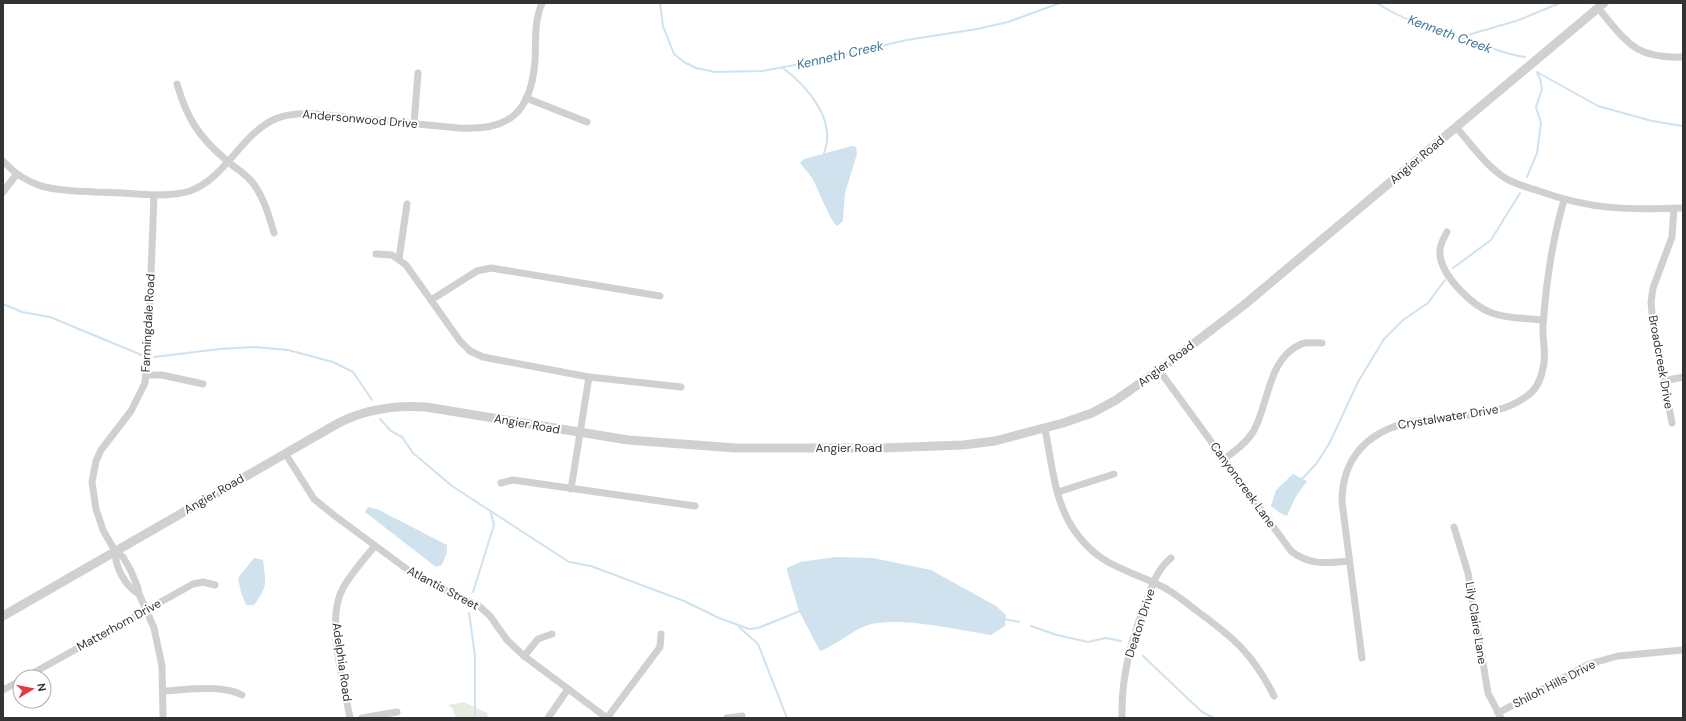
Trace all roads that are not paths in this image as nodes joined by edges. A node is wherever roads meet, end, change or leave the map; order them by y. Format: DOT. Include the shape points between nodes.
graph roads {
  1 [pos="542,3"];
  2 [pos="1601,5"];
  3 [pos="1683,57"];
  4 [pos="418,73"];
  5 [pos="176,84"];
  6 [pos="526,98"];
  7 [pos="587,122"];
  8 [pos="414,124"];
  9 [pos="1456,127"];
  10 [pos="3,161"];
  11 [pos="228,162"];
  12 [pos="16,175"];
  13 [pos="3,192"];
  14 [pos="154,195"];
  15 [pos="1564,200"];
  16 [pos="407,204"];
  17 [pos="1674,208"];
  18 [pos="1683,208"];
  19 [pos="1447,232"];
  20 [pos="274,233"];
  21 [pos="376,254"];
  22 [pos="399,260"];
  23 [pos="660,296"];
  24 [pos="430,300"];
  25 [pos="1543,320"];
  26 [pos="1322,343"];
  27 [pos="1159,370"];
  28 [pos="146,375"];
  29 [pos="589,377"];
  30 [pos="1683,377"];
  31 [pos="1664,380"];
  32 [pos="203,384"];
  33 [pos="680,388"];
  34 [pos="1672,423"];
  35 [pos="1045,429"];
  36 [pos="580,433"];
  37 [pos="285,453"];
  38 [pos="1224,459"];
  39 [pos="1114,474"];
  40 [pos="501,483"];
  41 [pos="571,489"];
  42 [pos="1058,492"];
  43 [pos="695,506"];
  44 [pos="1454,527"];
  45 [pos="374,547"];
  46 [pos="115,551"];
  47 [pos="1171,558"];
  48 [pos="1349,561"];
  49 [pos="1153,583"];
  50 [pos="215,585"];
  51 [pos="146,609"];
  52 [pos="3,615"];
  53 [pos="552,634"];
  54 [pos="661,634"];
  55 [pos="1683,650"];
  56 [pos="524,656"];
  57 [pos="1362,658"];
  58 [pos="40,669"];
  59 [pos="12,685"];
  60 [pos="568,689"];
  61 [pos="3,690"];
  62 [pos="162,691"];
  63 [pos="242,695"];
  64 [pos="1274,696"];
  65 [pos="397,712"];
  66 [pos="1500,715"];
  67 [pos="742,716"];
  68 [pos="163,718"];
  69 [pos="350,718"];
  70 [pos="362,718"];
  71 [pos="548,718"];
  72 [pos="607,718"];
  73 [pos="727,718"];
  74 [pos="1122,718"];
  1 -- 6 [label="street, Andersonwood Drive" via="536,25 533,74"];
  2 -- 3 [label="street" via="1634,48 1662,58"];
  2 -- 9 [label="street, Angier Road"];
  4 -- 8 [label="street"];
  5 -- 11 [label="street" via="193,126"];
  6 -- 7 [label="street"];
  6 -- 8 [label="street, Andersonwood Drive" via="507,122 491,128"];
  8 -- 11 [label="street, Andersonwood Drive" via="332,116 289,115 276,118 259,127"];
  9 -- 15 [label="street" via="1505,178"];
  9 -- 27 [label="street, Angier Road" via="1244,305"];
  10 -- 12 [label="street, Andersonwood Drive"];
  11 -- 14 [label="street, Andersonwood Drive" via="211,179 191,191"];
  11 -- 20 [label="street" via="242,171 252,182 264,204"];
  12 -- 13 [label="street"];
  12 -- 14 [label="street, Andersonwood Drive" via="52,190"];
  14 -- 28 [label="street, Farmingdale Road"];
  15 -- 17 [label="street" via="1612,209"];
  15 -- 25 [label="street, Crystalwater Drive" via="1551,254"];
  16 -- 22 [label="street"];
  17 -- 18 [label="street"];
  17 -- 31 [label="street, Broadcreek Drive" via="1672,237 1653,288 1651,302"];
  19 -- 25 [label="street" via="1440,250 1441,262 1450,277 1469,298 1485,310 1498,315"];
  21 -- 22 [label="street" via="392,256"];
  22 -- 24 [label="street" via="406,265"];
  23 -- 24 [label="street" via="491,268 477,271"];
  24 -- 29 [label="street" via="470,351 499,361"];
  25 -- 48 [label="street, Crystalwater Drive" via="1543,368 1536,387 1526,398 1499,410 1397,425 1374,436 1356,454 1342,489"];
  26 -- 38 [label="street" via="1300,344 1285,357 1272,380 1253,432 1239,448"];
  27 -- 35 [label="street, Angier Road" via="1103,407"];
  27 -- 38 [label="street, Canyoncreek Lane"];
  28 -- 32 [label="street" via="162,375"];
  28 -- 46 [label="street, Farmingdale Road" via="136,403 101,450 93,473 92,493 96,509 103,530"];
  29 -- 33 [label="street"];
  29 -- 36 [label="street"];
  30 -- 31 [label="street"];
  31 -- 34 [label="street, Broadcreek Drive"];
  35 -- 36 [label="street, Angier Road" via="980,444 765,449 698,446"];
  35 -- 42 [label="street"];
  36 -- 37 [label="street, Angier Road" via="450,410 418,406 397,407 370,411 348,418"];
  36 -- 41 [label="street"];
  37 -- 45 [label="street, Atlantis Street" via="314,499"];
  37 -- 46 [label="street, Angier Road"];
  38 -- 48 [label="street, Canyoncreek Lane" via="1287,546 1298,557 1320,564"];
  39 -- 42 [label="street"];
  40 -- 41 [label="street" via="512,480"];
  41 -- 43 [label="street"];
  42 -- 49 [label="street" via="1069,522 1085,544 1110,564"];
  44 -- 66 [label="street, Lily Claire Lane" via="1468,573 1488,693"];
  45 -- 56 [label="street, Atlantis Street" via="419,578 479,606"];
  45 -- 69 [label="street, Adelphia Road" via="343,588 336,612 337,642"];
  46 -- 51 [label="street, Farmingdale Road" via="115,562 120,572 133,591 139,594"];
  46 -- 52 [label="street, Angier Road"];
  47 -- 49 [label="street, Deaton Drive" via="1164,564"];
  48 -- 57 [label="street, Crystalwater Drive"];
  49 -- 64 [label="street" via="1174,594 1237,641 1265,679"];
  49 -- 74 [label="street, Deaton Drive" via="1128,654"];
  50 -- 51 [label="street, Matterhorn Drive" via="203,582 193,584"];
  51 -- 58 [label="street, Matterhorn Drive"];
  51 -- 62 [label="street, Farmingdale Road" via="160,651"];
  53 -- 56 [label="street" via="538,639"];
  54 -- 72 [label="street" via="660,647"];
  55 -- 66 [label="street, Shiloh Hills Drive" via="1625,655 1589,664"];
  56 -- 60 [label="street, Atlantis Street"];
  59 -- 61 [label="street"];
  60 -- 71 [label="street"];
  60 -- 72 [label="street, Atlantis Street"];
  62 -- 63 [label="street" via="222,689"];
  62 -- 68 [label="street, Farmingdale Road"];
  65 -- 70 [label="street"];
  67 -- 73 [label="street"];
}
